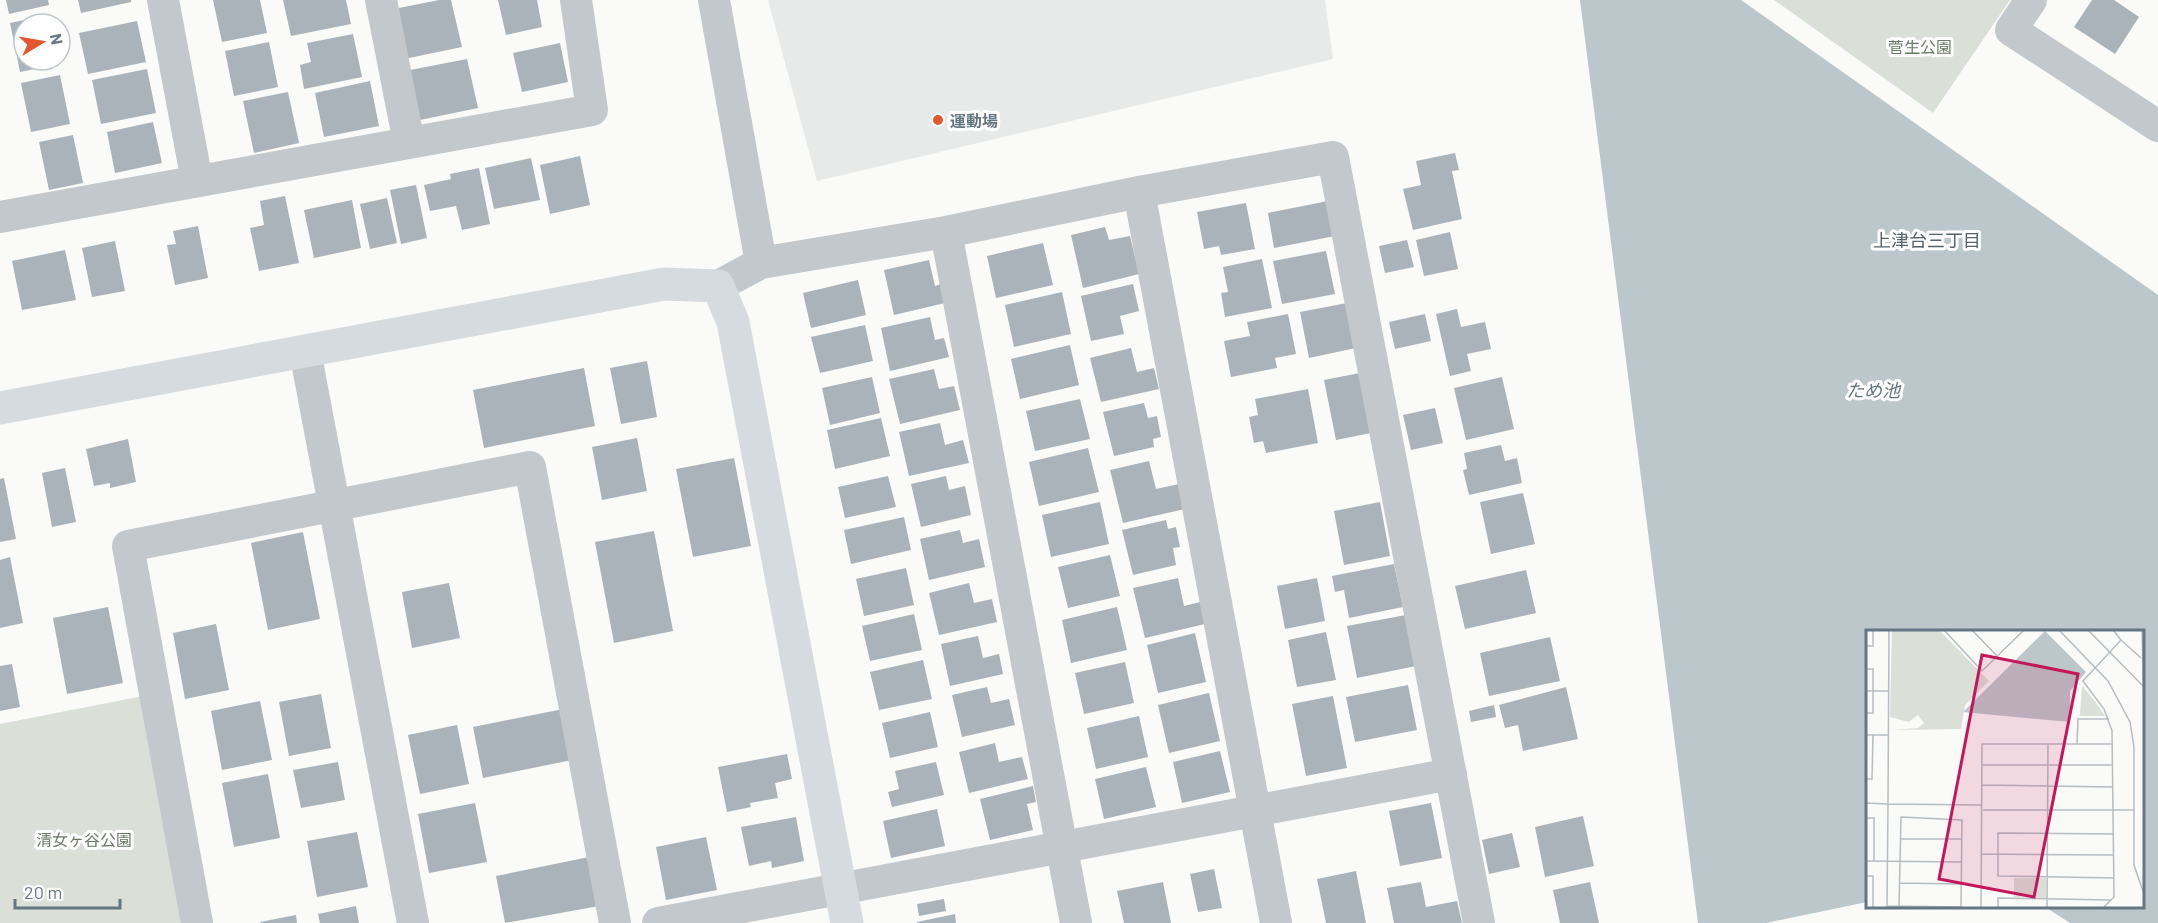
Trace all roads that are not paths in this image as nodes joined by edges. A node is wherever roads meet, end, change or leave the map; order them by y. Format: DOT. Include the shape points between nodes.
graph roads {
  1 [pos="163,0"];
  2 [pos="381,0"];
  3 [pos="576,0"];
  4 [pos="714,0"];
  5 [pos="2031,0"];
  6 [pos="2158,126"];
  7 [pos="409,143"];
  8 [pos="197,181"];
  9 [pos="1139,192"];
  10 [pos="0,217"];
  11 [pos="946,232"];
  12 [pos="761,263"];
  13 [pos="718,286"];
  14 [pos="305,351"];
  15 [pos="0,408"];
  16 [pos="334,505"];
  17 [pos="1450,774"];
  18 [pos="1254,811"];
  19 [pos="1062,848"];
  20 [pos="841,889"];
  21 [pos="197,923"];
  22 [pos="413,923"];
  23 [pos="615,923"];
  24 [pos="658,923"];
  25 [pos="847,923"];
  26 [pos="1076,923"];
  27 [pos="1276,923"];
  28 [pos="1479,923"];
  1 -- 8 [label="street"];
  2 -- 7 [label="street"];
  3 -- 7 [label="street" via="592,110"];
  4 -- 12 [label="street"];
  5 -- 6 [label="street" via="2011,30"];
  7 -- 8 [label="street"];
  8 -- 10 [label="street"];
  9 -- 11 [label="street"];
  9 -- 17 [label="street" via="1333,157"];
  9 -- 18 [label="street"];
  11 -- 12 [label="street"];
  11 -- 19 [label="street"];
  12 -- 13 [label="street"];
  13 -- 14 [label="street" via="664,284"];
  13 -- 20 [label="street" via="734,322"];
  14 -- 15 [label="street"];
  14 -- 16 [label="street"];
  16 -- 21 [label="street" via="128,546"];
  16 -- 22 [label="street"];
  16 -- 23 [label="street" via="530,467"];
  17 -- 18 [label="street"];
  17 -- 28 [label="street"];
  18 -- 19 [label="street"];
  18 -- 27 [label="street"];
  19 -- 20 [label="street"];
  19 -- 26 [label="street"];
  20 -- 24 [label="street"];
  20 -- 25 [label="street"];
}
